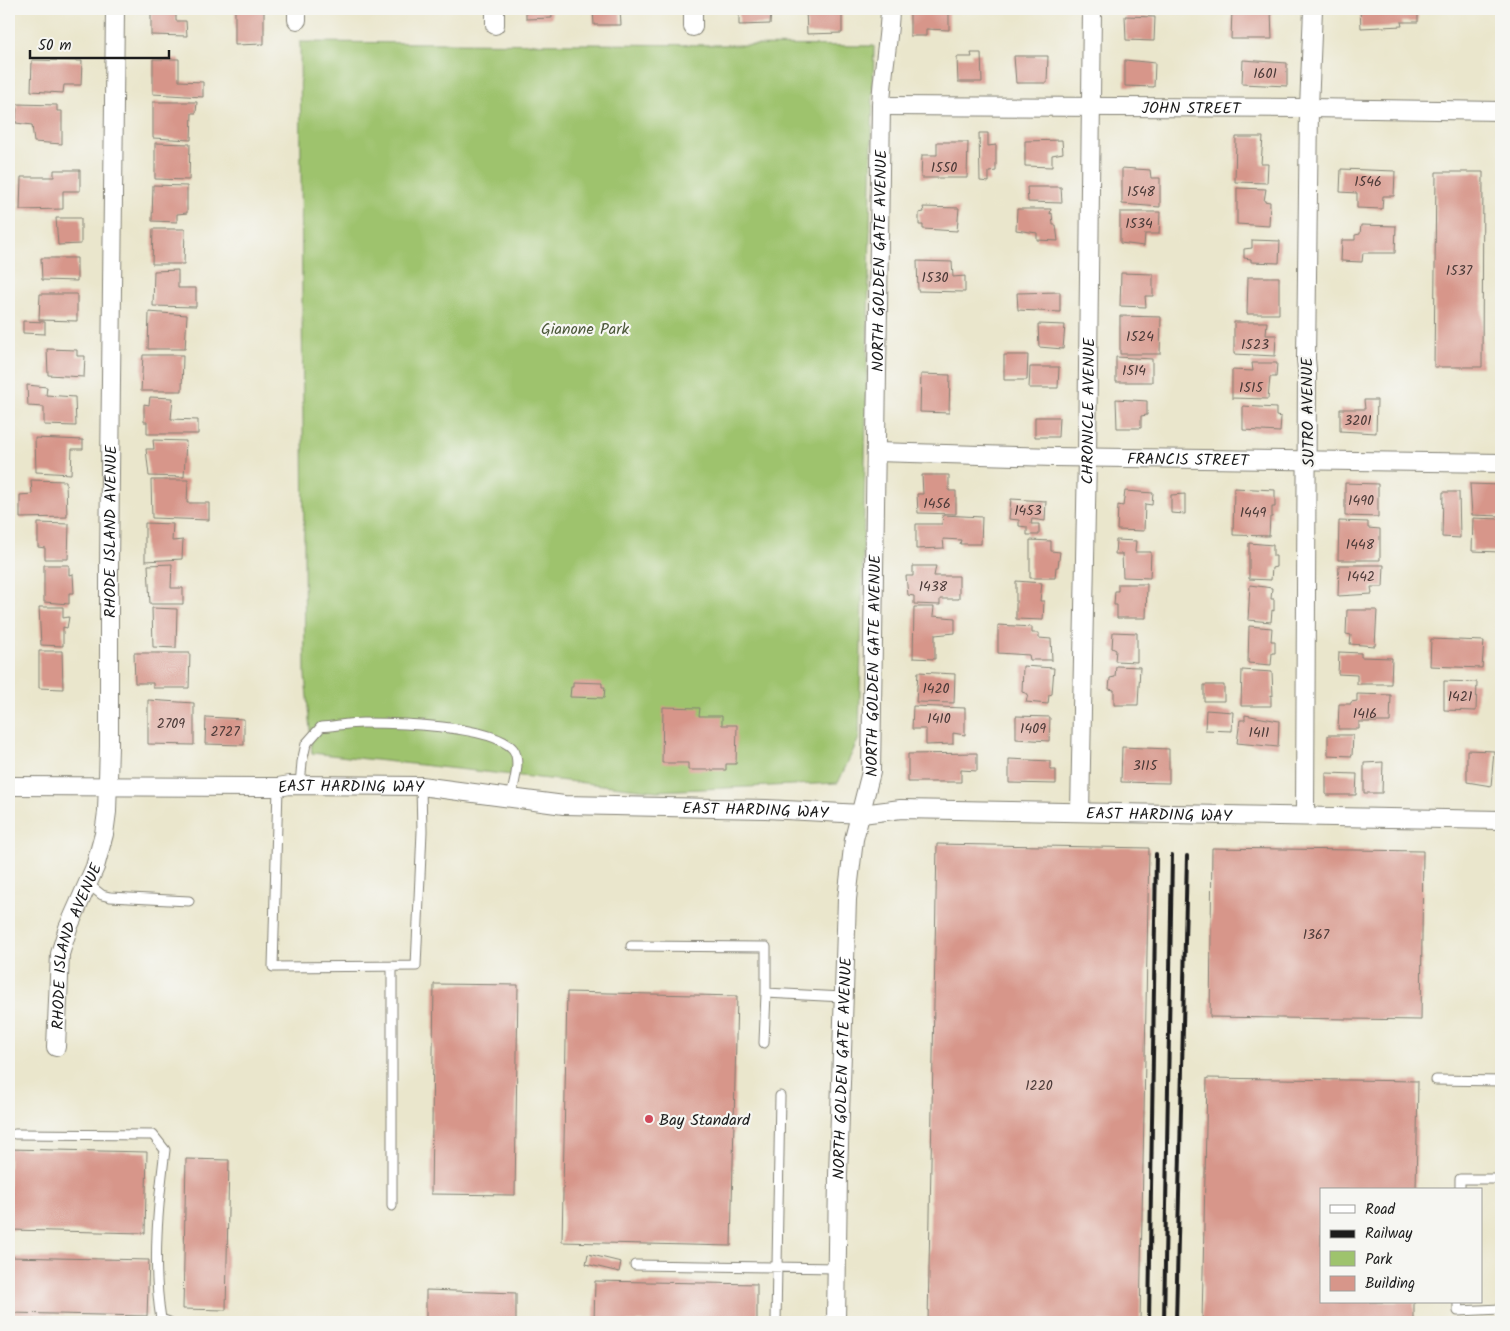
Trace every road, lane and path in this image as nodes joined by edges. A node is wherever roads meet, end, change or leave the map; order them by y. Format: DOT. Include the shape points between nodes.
graph roads {
  1 [pos="115,9"];
  2 [pos="693,9"];
  3 [pos="890,9"];
  4 [pos="1092,9"];
  5 [pos="1313,9"];
  6 [pos="692,27"];
  7 [pos="881,106"];
  8 [pos="1091,108"];
  9 [pos="1309,108"];
  10 [pos="1501,111"];
  11 [pos="876,452"];
  12 [pos="1087,457"];
  13 [pos="1307,460"];
  14 [pos="1501,463"];
  15 [pos="300,785"];
  16 [pos="9,786"];
  17 [pos="421,786"];
  18 [pos="108,787"];
  19 [pos="278,787"];
  20 [pos="511,798"];
  21 [pos="1080,812"];
  22 [pos="862,814"];
  23 [pos="1305,815"];
  24 [pos="1501,820"];
  25 [pos="88,884"];
  26 [pos="188,900"];
  27 [pos="631,946"];
  28 [pos="392,966"];
  29 [pos="766,993"];
  30 [pos="844,997"];
  31 [pos="764,1043"];
  32 [pos="56,1047"];
  33 [pos="1436,1080"];
  34 [pos="1501,1081"];
  35 [pos="780,1096"];
  36 [pos="15,1134"];
  37 [pos="1501,1179"];
  38 [pos="1460,1188"];
  39 [pos="392,1206"];
  40 [pos="635,1264"];
  41 [pos="778,1267"];
  42 [pos="837,1268"];
  43 [pos="1458,1304"];
  44 [pos="1501,1309"];
  45 [pos="169,1322"];
  46 [pos="776,1322"];
  47 [pos="836,1322"];
  1 -- 18 [label="street, RHODE ISLAND AVENUE"];
  2 -- 6 [label="street"];
  3 -- 7 [label="street, NORTH GOLDEN GATE AVENUE"];
  4 -- 8 [label="street, CHRONICLE AVENUE"];
  5 -- 9 [label="street, SUTRO AVENUE"];
  7 -- 8 [label="street, JOHN STREET"];
  7 -- 11 [label="street, NORTH GOLDEN GATE AVENUE"];
  8 -- 9 [label="street, JOHN STREET"];
  8 -- 12 [label="street, CHRONICLE AVENUE"];
  9 -- 10 [label="street, JOHN STREET"];
  9 -- 13 [label="street, SUTRO AVENUE"];
  11 -- 12 [label="street, FRANCIS STREET"];
  11 -- 22 [label="street, NORTH GOLDEN GATE AVENUE" via="871,772"];
  12 -- 13 [label="street, FRANCIS STREET"];
  12 -- 21 [label="street, CHRONICLE AVENUE"];
  13 -- 14 [label="street, FRANCIS STREET"];
  13 -- 23 [label="street, SUTRO AVENUE"];
  15 -- 17 [label="street, EAST HARDING WAY"];
  15 -- 19 [label="street, EAST HARDING WAY"];
  15 -- 20 [label="lane" via="306,744 321,727 362,723 428,726 479,733 501,741 513,750 517,763"];
  16 -- 18 [label="street, EAST HARDING WAY"];
  17 -- 20 [label="street, EAST HARDING WAY"];
  17 -- 28 [label="lane" via="416,966"];
  18 -- 19 [label="street, EAST HARDING WAY"];
  18 -- 25 [label="street, RHODE ISLAND AVENUE" via="104,834"];
  19 -- 28 [label="lane" via="274,967"];
  20 -- 22 [label="street, EAST HARDING WAY" via="564,805"];
  21 -- 22 [label="street, EAST HARDING WAY" via="901,809"];
  21 -- 23 [label="street, EAST HARDING WAY"];
  22 -- 30 [label="street, NORTH GOLDEN GATE AVENUE" via="854,838 847,899"];
  23 -- 24 [label="street, EAST HARDING WAY"];
  25 -- 26 [label="lane" via="110,897"];
  25 -- 32 [label="street, RHODE ISLAND AVENUE" via="60,954"];
  27 -- 29 [label="lane" via="766,947"];
  28 -- 39 [label="lane"];
  29 -- 30 [label="lane"];
  29 -- 31 [label="lane"];
  30 -- 42 [label="street, NORTH GOLDEN GATE AVENUE"];
  33 -- 34 [label="lane"];
  35 -- 41 [label="lane"];
  36 -- 45 [label="lane" via="153,1135 165,1150 156,1291 161,1319"];
  37 -- 38 [label="lane" via="1460,1179"];
  40 -- 41 [label="lane"];
  41 -- 42 [label="lane"];
  41 -- 46 [label="lane"];
  42 -- 47 [label="street, NORTH GOLDEN GATE AVENUE"];
  43 -- 44 [label="lane" via="1458,1311"];
}
